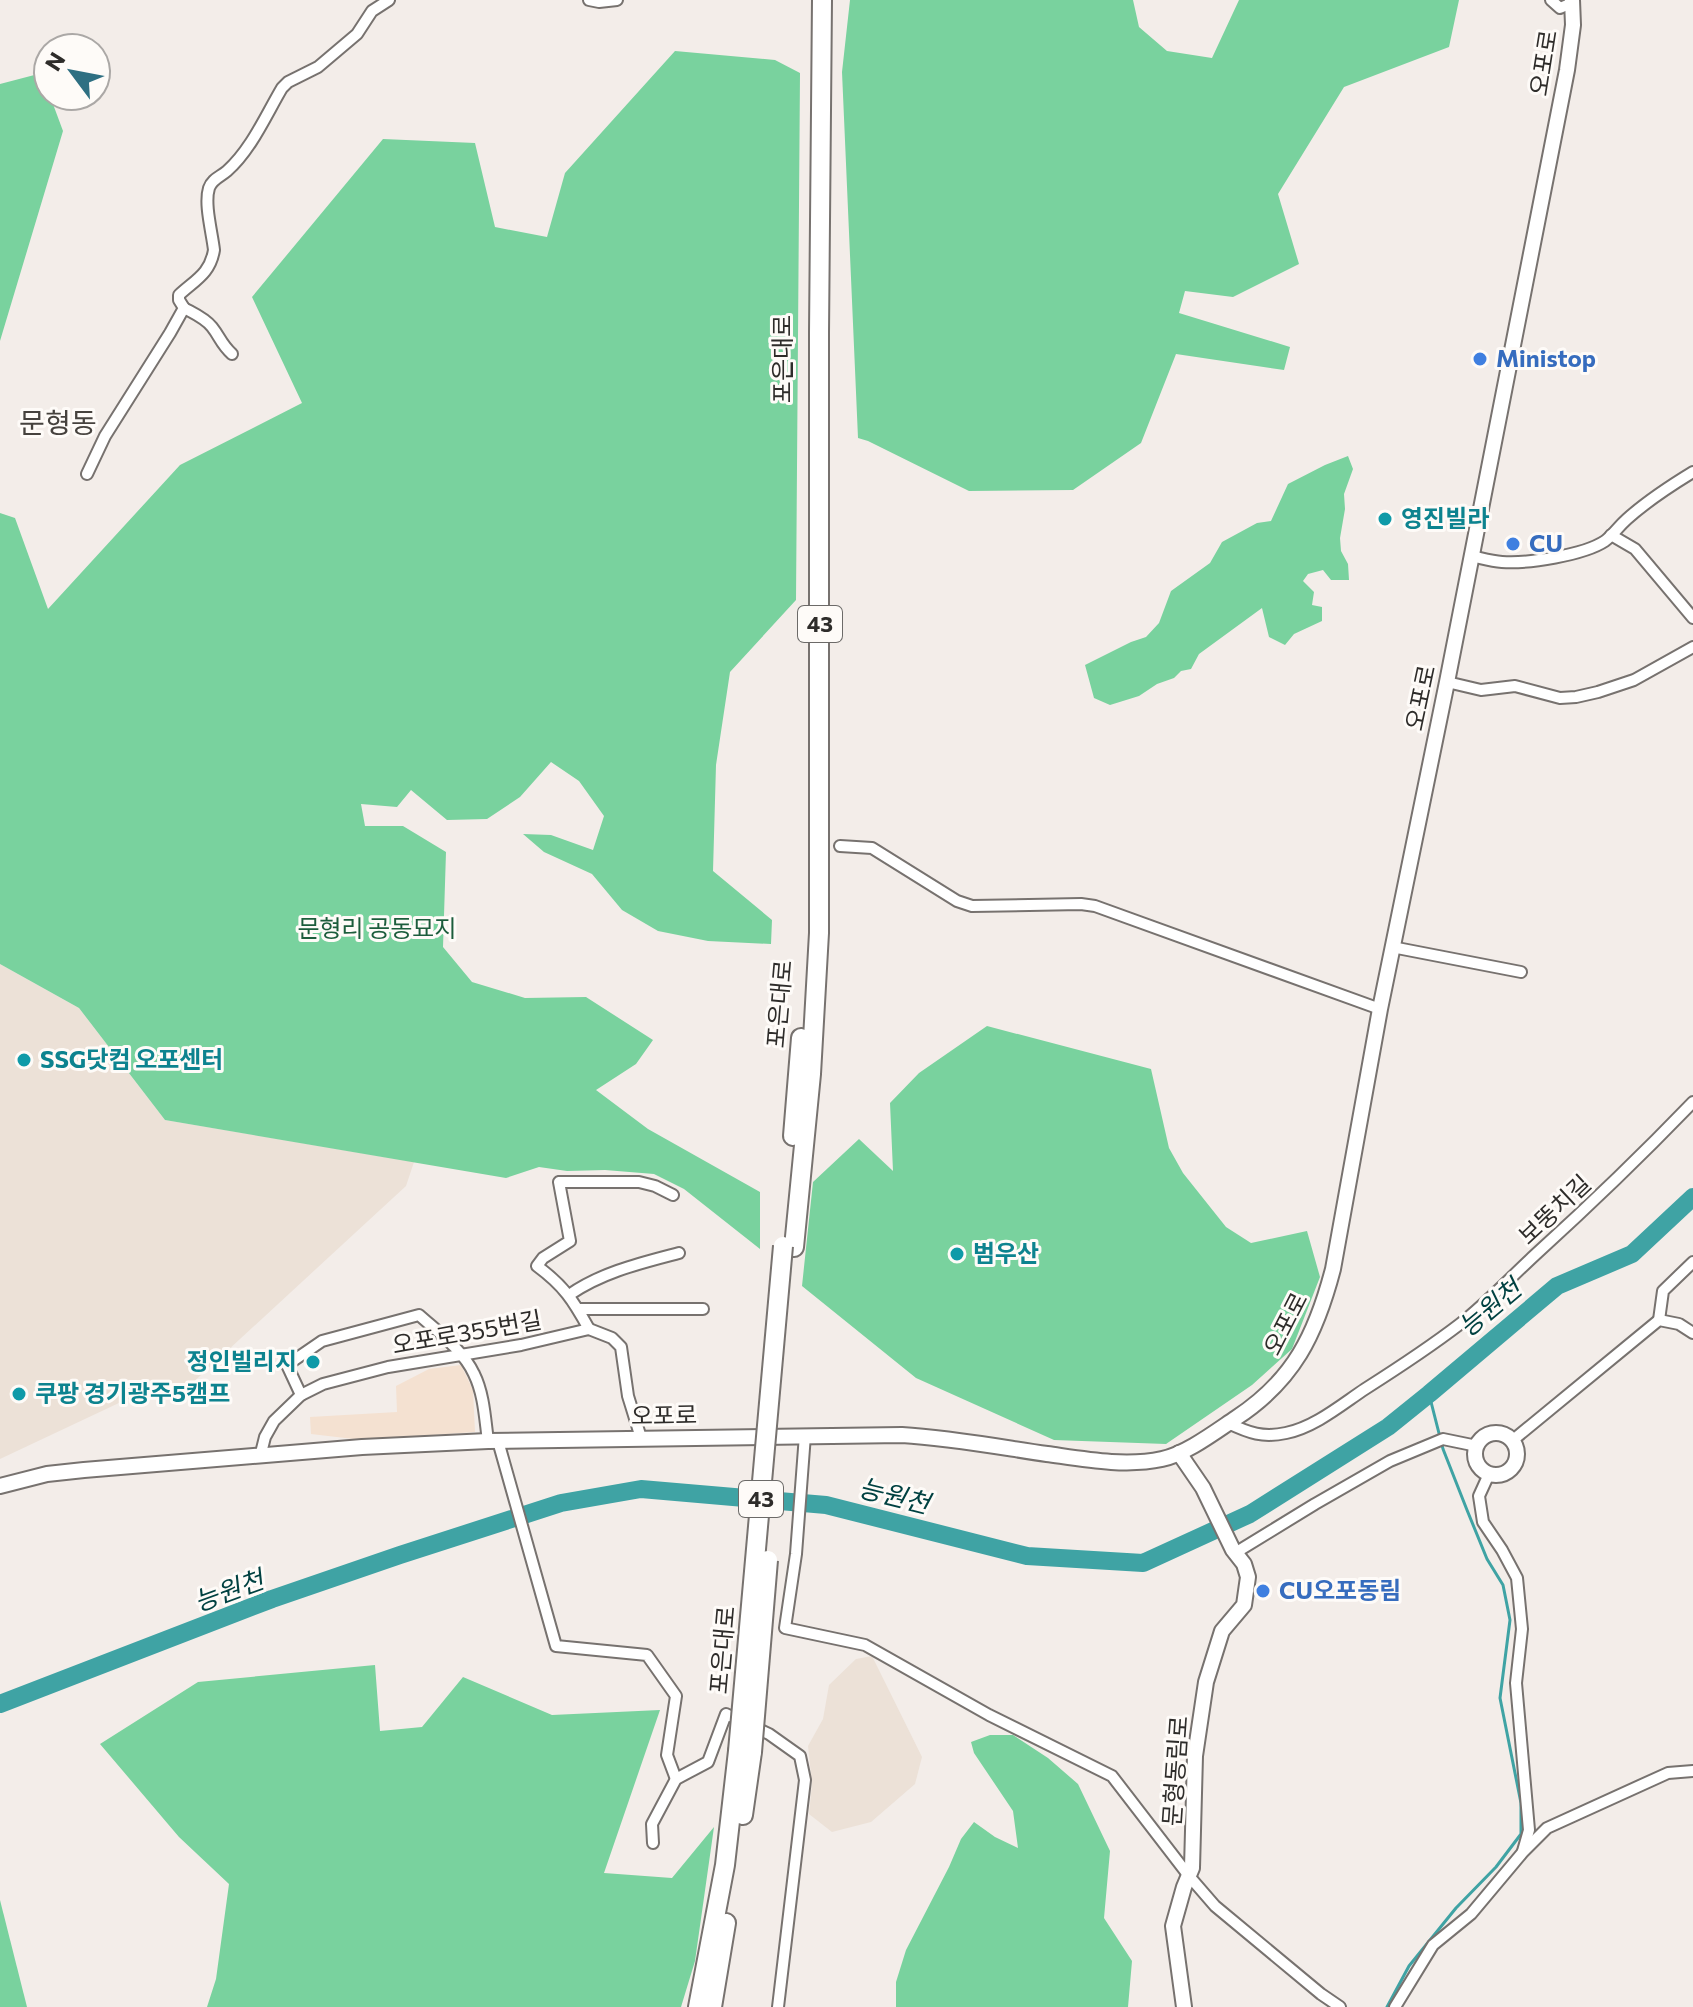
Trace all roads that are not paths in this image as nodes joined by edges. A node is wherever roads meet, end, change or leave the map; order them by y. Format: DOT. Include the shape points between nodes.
graph roads {
  1 [pos="389,0"];
  2 [pos="589,0"];
  3 [pos="617,0"];
  4 [pos="811,0"];
  5 [pos="822,0"];
  6 [pos="1551,0"];
  7 [pos="1572,2"];
  8 [pos="184,308"];
  9 [pos="232,354"];
  10 [pos="1693,472"];
  11 [pos="87,474"];
  12 [pos="1611,535"];
  13 [pos="1471,556"];
  14 [pos="1693,618"];
  15 [pos="1693,647"];
  16 [pos="1447,682"];
  17 [pos="840,846"];
  18 [pos="1392,947"];
  19 [pos="1521,972"];
  20 [pos="1380,1009"];
  21 [pos="1693,1102"];
  22 [pos="673,1195"];
  23 [pos="789,1247"];
  24 [pos="679,1253"];
  25 [pos="1693,1262"];
  26 [pos="569,1295"];
  27 [pos="578,1309"];
  28 [pos="703,1309"];
  29 [pos="1659,1320"];
  30 [pos="589,1329"];
  31 [pos="1693,1333"];
  32 [pos="462,1355"];
  33 [pos="301,1395"];
  34 [pos="1228,1423"];
  35 [pos="805,1435"];
  36 [pos="641,1438"];
  37 [pos="1513,1440"];
  38 [pos="493,1441"];
  39 [pos="1477,1446"];
  40 [pos="1179,1453"];
  41 [pos="260,1457"];
  42 [pos="1489,1474"];
  43 [pos="0,1486"];
  44 [pos="1234,1551"];
  45 [pos="745,1752"];
  46 [pos="1693,1771"];
  47 [pos="676,1779"];
  48 [pos="653,1843"];
  49 [pos="1523,1852"];
  50 [pos="1189,1876"];
  51 [pos="732,1887"];
  52 [pos="698,2007"];
  53 [pos="712,2007"];
  54 [pos="718,2007"];
  55 [pos="778,2007"];
  56 [pos="1184,2007"];
  57 [pos="1340,2007"];
  58 [pos="1395,2007"];
  1 -- 8 [label="street" via="318,67 282,88 236,160 212,181 207,200 213,257 199,280 179,295"];
  2 -- 3 [label="street"];
  4 -- 23 [label="highway, 포은대로 / 43" via="808,964"];
  5 -- 23 [label="highway, 포은대로 / 43" via="819,933 811,1074"];
  6 -- 7 [label="street" via="1560,8"];
  7 -- 13 [label="street, 오포로" via="1567,70"];
  8 -- 9 [label="street" via="212,326"];
  8 -- 11 [label="street"];
  10 -- 12 [label="street"];
  12 -- 13 [label="street" via="1590,548 1536,560 1500,562"];
  12 -- 14 [label="street" via="1635,549"];
  13 -- 16 [label="street, 오포로"];
  15 -- 16 [label="street" via="1634,680 1576,697 1515,686 1481,690"];
  16 -- 18 [label="street, 오포로"];
  17 -- 20 [label="street" via="872,848 972,906 1095,906"];
  18 -- 19 [label="street"];
  18 -- 20 [label="street, 오포로"];
  20 -- 34 [label="street, 오포로" via="1325,1298 1302,1352 1285,1375"];
  21 -- 34 [label="street, 보뚱치길" via="1611,1186 1463,1322 1414,1358 1311,1424 1288,1433 1250,1434"];
  22 -- 26 [label="street" via="639,1182 559,1182 570,1241 537,1266"];
  23 -- 45 [label="highway, 43, bridge"];
  24 -- 26 [label="street" via="625,1267"];
  25 -- 29 [label="street" via="1663,1291"];
  26 -- 27 [label="street"];
  27 -- 28 [label="street"];
  27 -- 30 [label="street"];
  29 -- 31 [label="street"];
  29 -- 37 [label="street"];
  30 -- 32 [label="street, 오포로355번길"];
  30 -- 36 [label="street" via="621,1347"];
  32 -- 33 [label="street, 오포로355번길" via="388,1367"];
  32 -- 33 [label="street" via="419,1315 322,1341 287,1365"];
  32 -- 38 [label="street" via="474,1374"];
  33 -- 41 [label="street, 오포로355번길" via="274,1421"];
  34 -- 40 [label="street, 오포로"];
  35 -- 36 [label="street, 오포로"];
  35 -- 40 [label="street, 오포로" via="933,1437 1127,1462"];
  35 -- 50 [label="street" via="785,1628 865,1645 1112,1776"];
  36 -- 38 [label="street, 오포로"];
  37 -- 39 [label="street" via="1493,1432"];
  37 -- 42 [label="street" via="1513,1466 1502,1474"];
  38 -- 41 [label="street, 오포로"];
  38 -- 47 [label="street" via="556,1646 647,1655 676,1696 667,1755"];
  39 -- 42 [label="street" via="1475,1460"];
  39 -- 44 [label="street" via="1443,1439 1429,1444"];
  40 -- 44 [label="street, 문형동림로"];
  41 -- 43 [label="street, 오포로" via="47,1474"];
  42 -- 49 [label="street" via="1479,1496 1483,1522 1517,1578 1522,1629 1516,1683 1529,1830"];
  44 -- 50 [label="street, 문형동림로" via="1248,1577 1244,1605 1222,1631 1206,1682 1195,1756"];
  45 -- 51 [label="highway, 43"];
  45 -- 52 [label="highway, 43"];
  46 -- 49 [label="street" via="1668,1773 1547,1828"];
  47 -- 48 [label="street" via="652,1824"];
  47 -- 55 [label="street" via="708,1762 726,1714 800,1756 805,1780"];
  49 -- 58 [label="street" via="1471,1914 1433,1945"];
  50 -- 56 [label="street, 문형동림로" via="1173,1926"];
  50 -- 57 [label="street" via="1215,1906"];
  51 -- 53 [label="highway, 43"];
  51 -- 54 [label="highway"];
}
